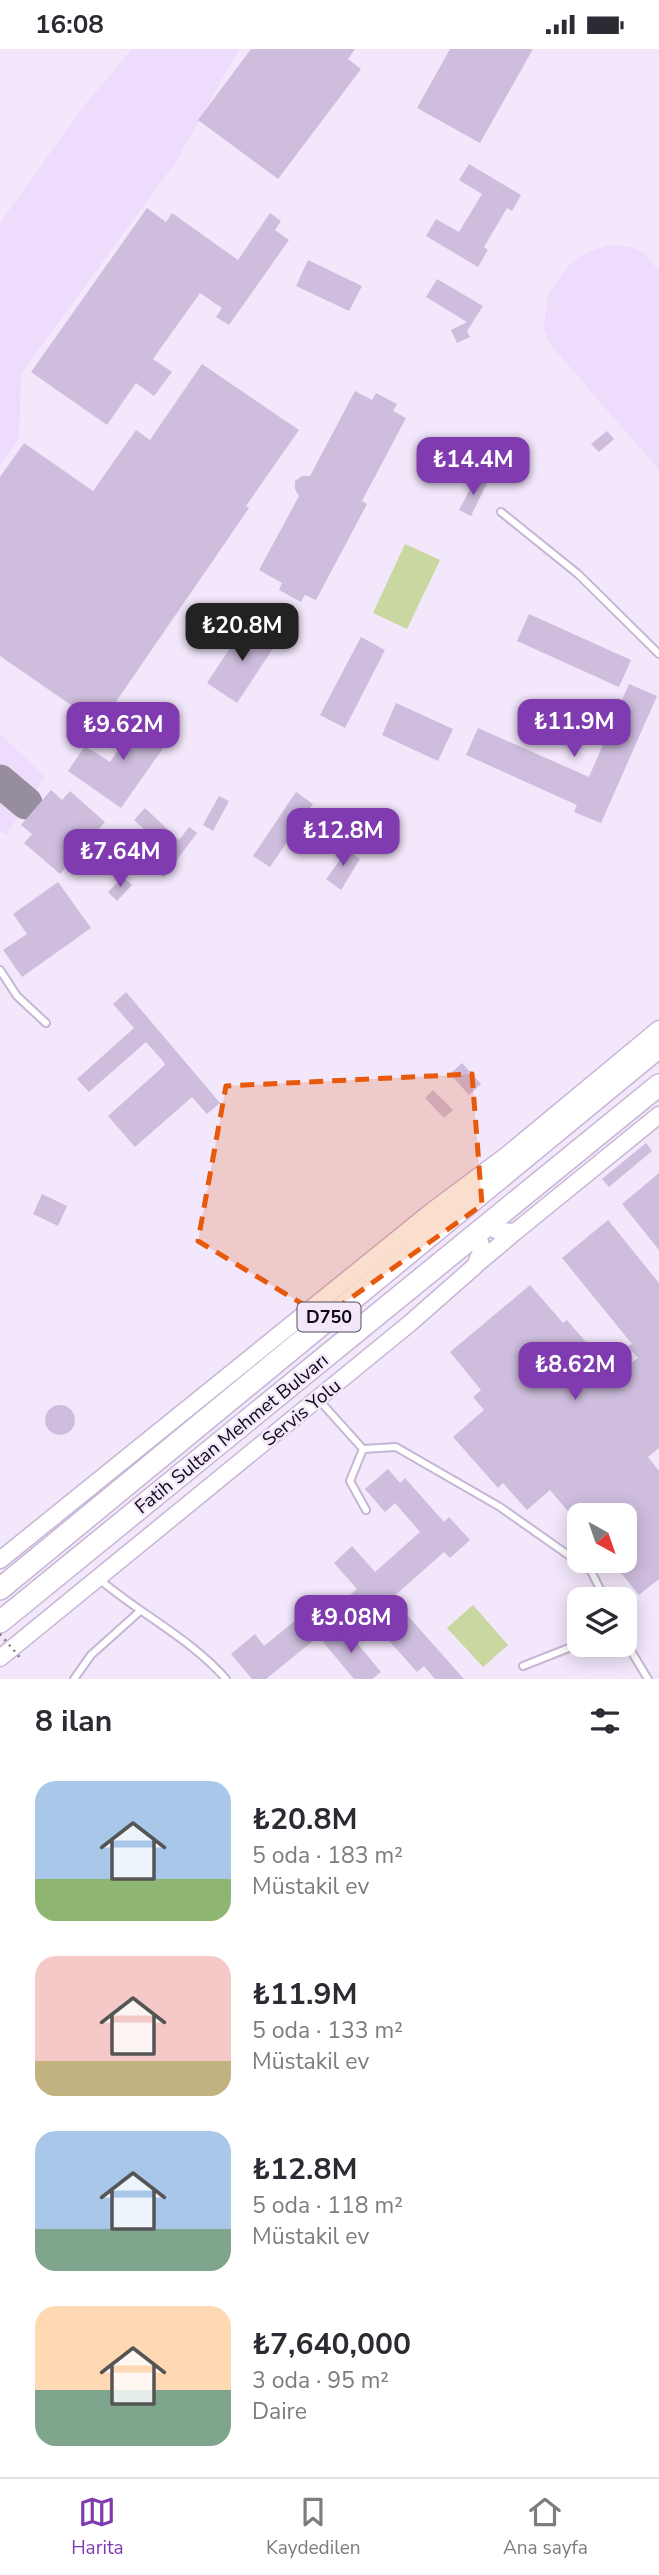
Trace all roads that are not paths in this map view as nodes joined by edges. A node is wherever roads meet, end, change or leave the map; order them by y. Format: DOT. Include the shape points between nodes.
graph roads {
  1 [pos="501,512"];
  2 [pos="659,654"];
  3 [pos="0,969"];
  4 [pos="46,1023"];
  5 [pos="659,1029"];
  6 [pos="659,1047"];
  7 [pos="659,1085"];
  8 [pos="659,1115"];
  9 [pos="507,1155"];
  10 [pos="498,1180"];
  11 [pos="432,1211"];
  12 [pos="456,1213"];
  13 [pos="481,1228"];
  14 [pos="515,1232"];
  15 [pos="475,1266"];
  16 [pos="318,1399"];
  17 [pos="363,1450"];
  18 [pos="366,1510"];
  19 [pos="0,1560"];
  20 [pos="97,1578"];
  21 [pos="598,1587"];
  22 [pos="0,1589"];
  23 [pos="139,1612"];
  24 [pos="0,1622"];
  25 [pos="567,1649"];
  26 [pos="635,1657"];
  27 [pos="0,1658"];
  28 [pos="523,1666"];
  29 [pos="74,1679"];
  30 [pos="226,1679"];
  31 [pos="648,1679"];
  1 -- 2 [label="lane" via="578,574"];
  3 -- 4 [label="lane" via="17,996"];
  5 -- 9 [label="street"];
  6 -- 10 [label="highway, Fatih Sultan Mehmet Bulvarı / D750"];
  7 -- 13 [label="highway, Fatih Sultan Mehmet Bulvarı / D750"];
  8 -- 14 [label="street"];
  9 -- 10 [label="street"];
  9 -- 11 [label="street"];
  10 -- 12 [label="highway, Fatih Sultan Mehmet Bulvarı / D750"];
  11 -- 12 [label="street"];
  11 -- 19 [label="street"];
  12 -- 22 [label="highway, Fatih Sultan Mehmet Bulvarı / D750"];
  13 -- 14 [label="street"];
  13 -- 15 [label="street" via="482,1249"];
  13 -- 24 [label="highway, Fatih Sultan Mehmet Bulvarı / D750"];
  14 -- 15 [label="street, Servis Yolu"];
  15 -- 16 [label="street, Servis Yolu"];
  16 -- 17 [label="lane"];
  16 -- 20 [label="street, Servis Yolu"];
  17 -- 18 [label="lane" via="350,1481"];
  17 -- 21 [label="lane" via="396,1447 500,1507 591,1571"];
  20 -- 23 [label="lane"];
  20 -- 27 [label="street, Servis Yolu"];
  23 -- 29 [label="lane" via="91,1655"];
  23 -- 30 [label="lane" via="181,1637"];
  25 -- 28 [label="lane"];
  26 -- 31 [label="lane"];
}
